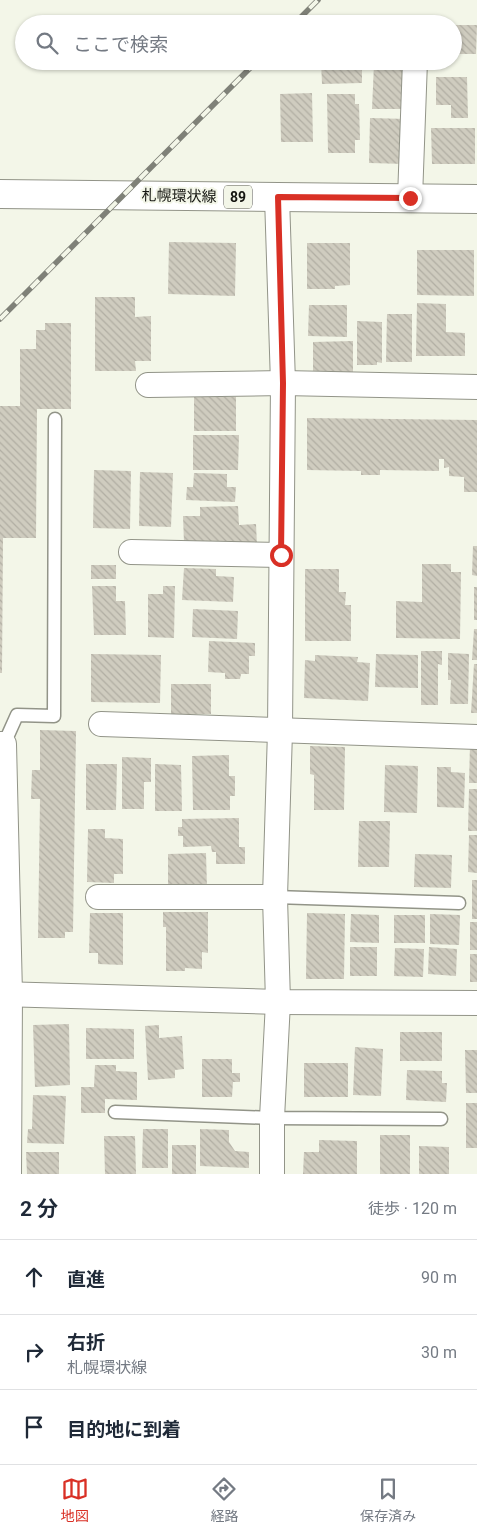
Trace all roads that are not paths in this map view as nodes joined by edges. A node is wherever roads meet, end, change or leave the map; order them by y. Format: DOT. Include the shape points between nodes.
graph roads {
  1 [pos="415,70"];
  2 [pos="0,194"];
  3 [pos="278,197"];
  4 [pos="410,198"];
  5 [pos="477,199"];
  6 [pos="283,383"];
  7 [pos="148,385"];
  8 [pos="477,387"];
  9 [pos="54,419"];
  10 [pos="131,552"];
  11 [pos="281,555"];
  12 [pos="101,724"];
  13 [pos="280,731"];
  14 [pos="477,737"];
  15 [pos="2,744"];
  16 [pos="98,897"];
  17 [pos="275,897"];
  18 [pos="459,903"];
  19 [pos="5,994"];
  20 [pos="278,1002"];
  21 [pos="477,1003"];
  22 [pos="115,1112"];
  23 [pos="272,1118"];
  24 [pos="441,1119"];
  25 [pos="9,1174"];
  26 [pos="272,1174"];
  1 -- 4 [label="street"];
  2 -- 3 [label="main road, 札幌環状線 / 89"];
  3 -- 4 [label="main road, 札幌環状線 / 89"];
  3 -- 6 [label="street"];
  4 -- 5 [label="main road, 札幌環状線 / 89"];
  6 -- 7 [label="street"];
  6 -- 8 [label="street"];
  6 -- 11 [label="street"];
  9 -- 15 [label="lane" via="54,716 16,715"];
  10 -- 11 [label="street"];
  11 -- 13 [label="street"];
  12 -- 13 [label="street"];
  13 -- 14 [label="street"];
  13 -- 17 [label="street"];
  15 -- 19 [label="street"];
  16 -- 17 [label="street"];
  17 -- 18 [label="lane"];
  17 -- 20 [label="street"];
  19 -- 20 [label="street"];
  19 -- 25 [label="street"];
  20 -- 21 [label="street"];
  20 -- 23 [label="street"];
  22 -- 23 [label="lane"];
  23 -- 24 [label="lane"];
  23 -- 26 [label="street"];
}
